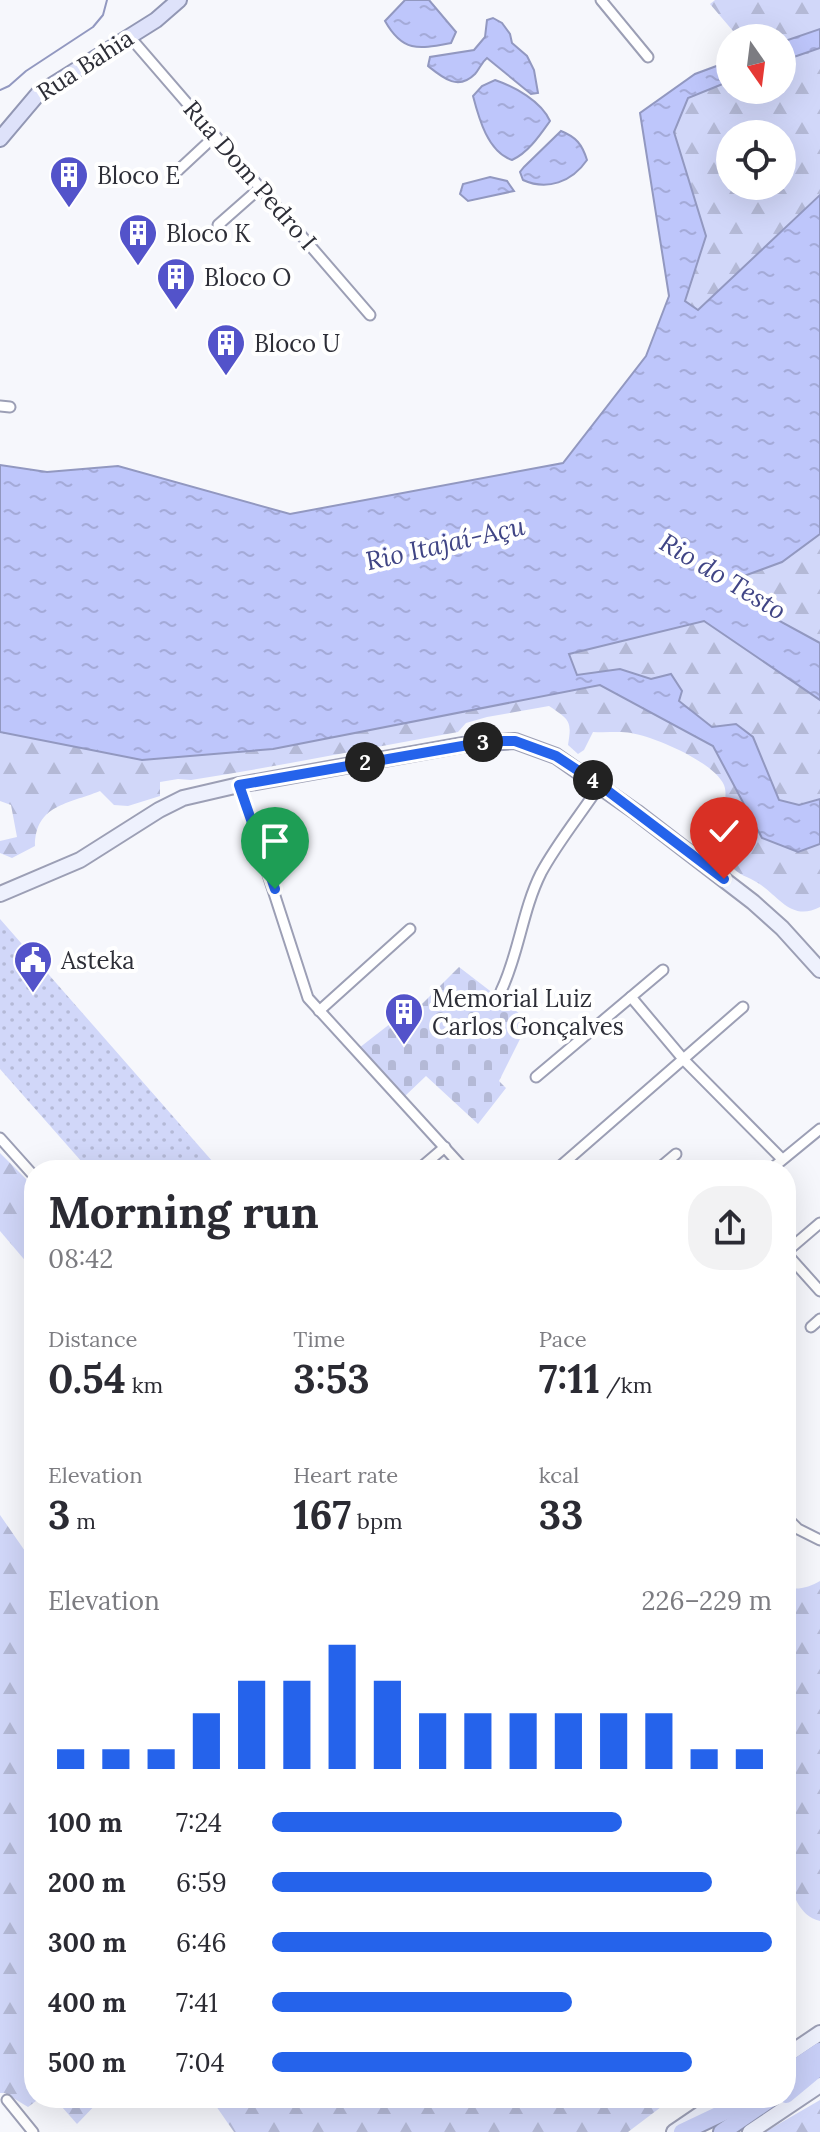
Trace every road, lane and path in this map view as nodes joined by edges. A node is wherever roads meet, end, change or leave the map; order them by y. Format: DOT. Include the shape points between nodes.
graph roads {
  1 [pos="179,0"];
  2 [pos="601,0"];
  3 [pos="129,36"];
  4 [pos="648,57"];
  5 [pos="215,136"];
  6 [pos="0,139"];
  7 [pos="171,177"];
  8 [pos="260,188"];
  9 [pos="218,225"];
  10 [pos="370,315"];
  11 [pos="239,785"];
  12 [pos="600,785"];
  13 [pos="0,894"];
  14 [pos="410,929"];
  15 [pos="663,970"];
  16 [pos="820,970"];
  17 [pos="501,991"];
  18 [pos="631,997"];
  19 [pos="743,1007"];
  20 [pos="319,1011"];
  21 [pos="684,1060"];
  22 [pos="536,1077"];
  23 [pos="820,1129"];
  24 [pos="0,1138"];
  25 [pos="445,1147"];
  26 [pos="676,1154"];
  27 [pos="782,1159"];
  28 [pos="430,1160"];
  29 [pos="456,1160"];
  30 [pos="568,1160"];
  31 [pos="669,1160"];
  32 [pos="24,1165"];
  33 [pos="820,1223"];
  34 [pos="796,1243"];
  35 [pos="796,1263"];
  36 [pos="820,1291"];
  37 [pos="820,1319"];
  38 [pos="811,1327"];
  39 [pos="796,1527"];
  40 [pos="820,1540"];
  41 [pos="820,2033"];
  42 [pos="796,2049"];
  43 [pos="820,2051"];
  44 [pos="796,2067"];
  45 [pos="820,2067"];
  46 [pos="796,2083"];
  47 [pos="820,2085"];
  48 [pos="796,2087"];
  49 [pos="7,2100"];
  50 [pos="796,2101"];
  51 [pos="709,2108"];
  52 [pos="731,2108"];
  53 [pos="735,2108"];
  54 [pos="757,2108"];
  55 [pos="770,2108"];
  56 [pos="786,2108"];
  57 [pos="33,2132"];
  58 [pos="674,2132"];
  59 [pos="682,2132"];
  60 [pos="699,2132"];
  61 [pos="722,2132"];
  62 [pos="738,2132"];
  63 [pos="750,2132"];
  1 -- 3 [label="main road, Rua Bahia"];
  2 -- 4 [label="street"];
  3 -- 5 [label="street, Rua Dom Pedro I"];
  3 -- 6 [label="main road, Rua Bahia" via="38,94"];
  5 -- 7 [label="street"];
  5 -- 8 [label="street, Rua Dom Pedro I"];
  8 -- 9 [label="street"];
  8 -- 10 [label="street, Rua Dom Pedro I"];
  11 -- 12 [label="street" via="462,745 515,741 556,756"];
  11 -- 13 [label="street" via="183,798 80,860"];
  11 -- 20 [label="street" via="308,998"];
  12 -- 16 [label="street" via="753,902"];
  12 -- 17 [label="street" via="542,873"];
  14 -- 20 [label="street"];
  15 -- 18 [label="street"];
  18 -- 21 [label="street"];
  18 -- 22 [label="street"];
  19 -- 21 [label="street"];
  20 -- 25 [label="street"];
  21 -- 27 [label="street"];
  21 -- 30 [label="street"];
  23 -- 27 [label="street"];
  24 -- 32 [label="street"];
  25 -- 28 [label="street"];
  25 -- 29 [label="street"];
  26 -- 31 [label="street"];
  33 -- 34 [label="street"];
  35 -- 36 [label="street"];
  37 -- 38 [label="street"];
  39 -- 40 [label="street"];
  41 -- 42 [label="street"];
  43 -- 44 [label="highway"];
  45 -- 46 [label="highway"];
  45 -- 48 [label="highway"];
  47 -- 50 [label="street"];
  49 -- 57 [label="street"];
  51 -- 58 [label="street"];
  52 -- 59 [label="highway"];
  53 -- 60 [label="highway"];
  54 -- 61 [label="highway"];
  55 -- 62 [label="highway"];
  56 -- 63 [label="street"];
}
